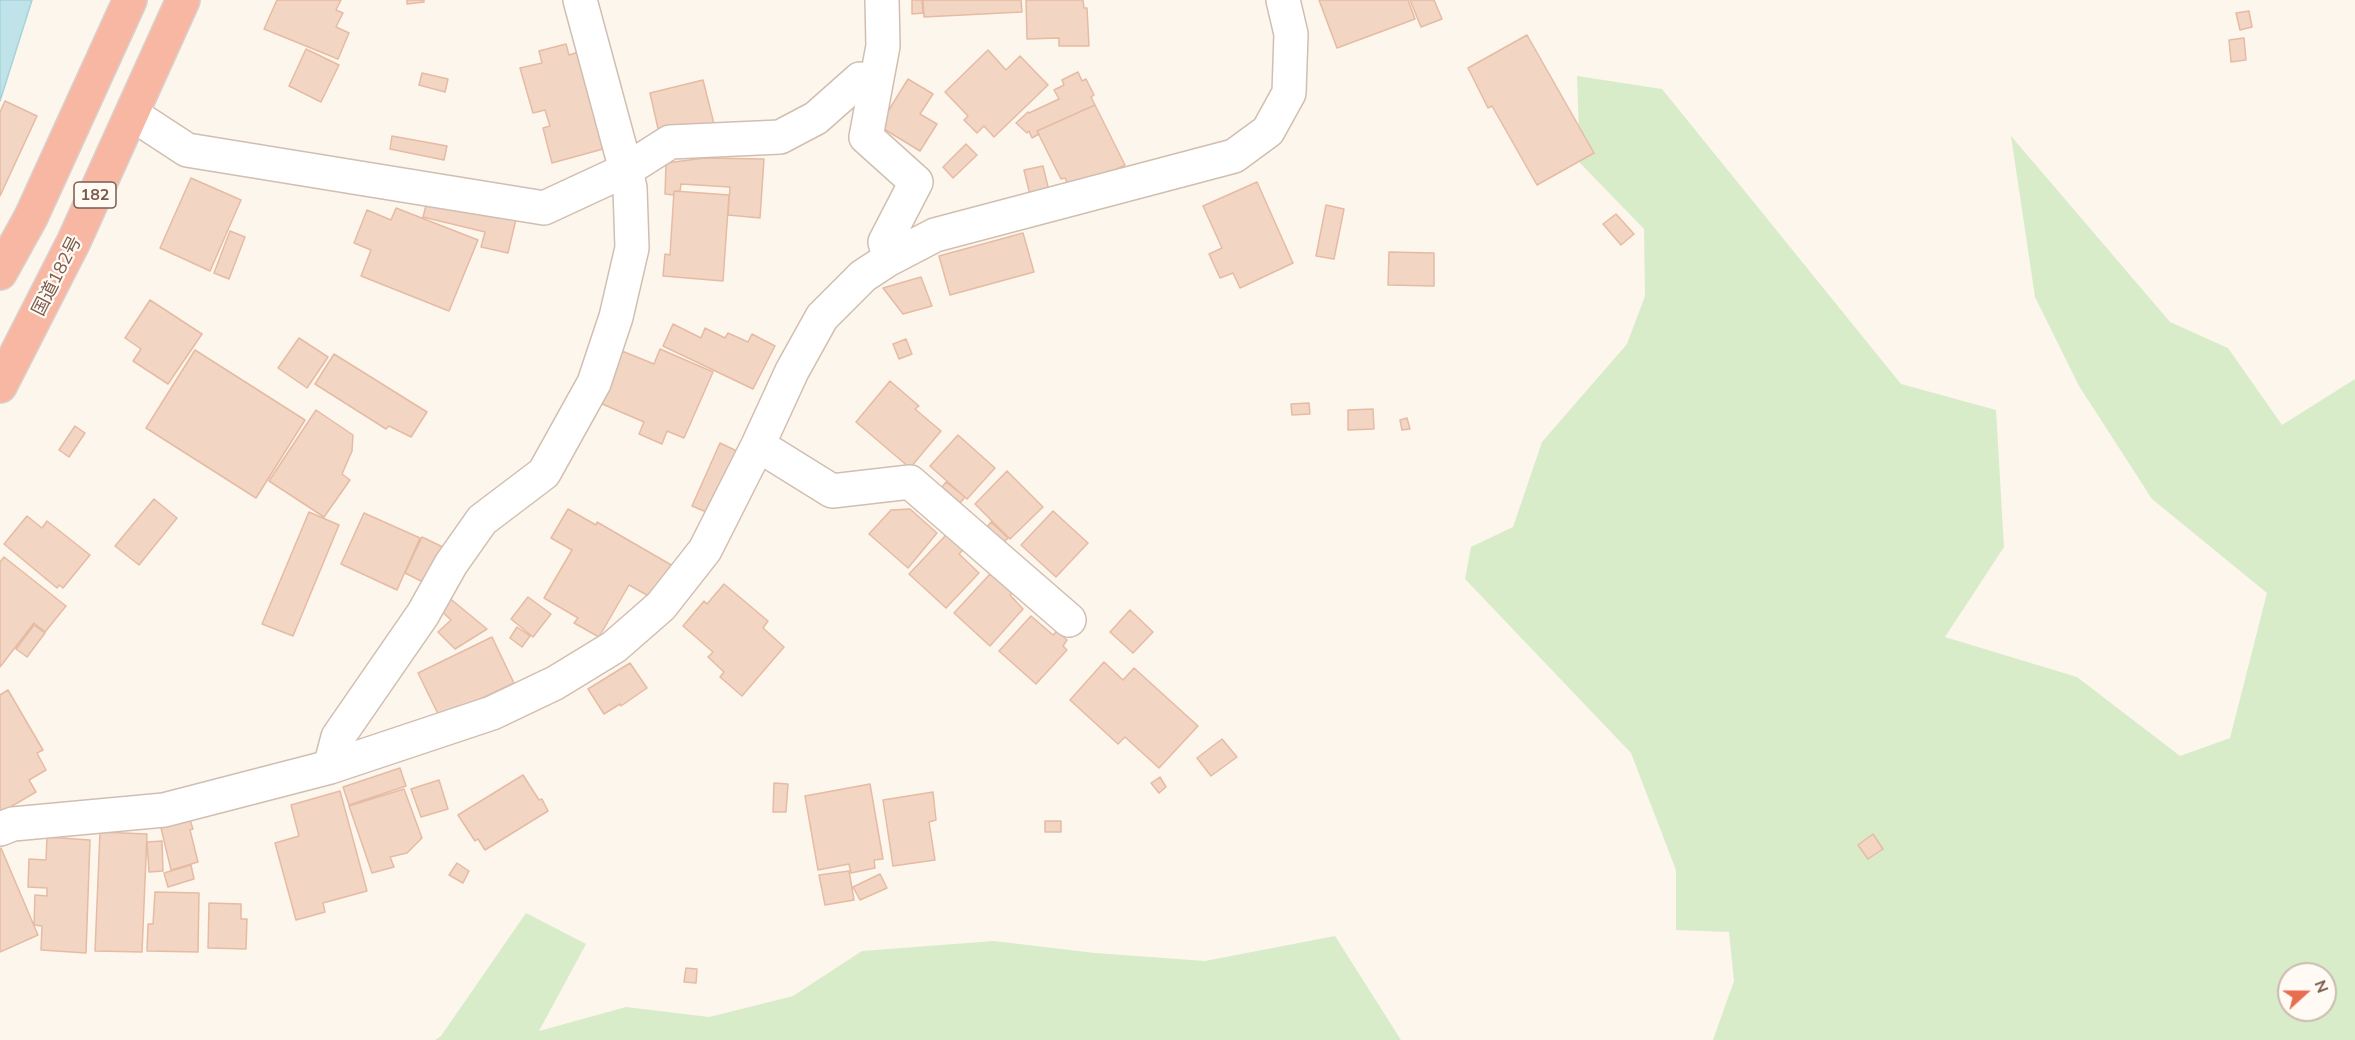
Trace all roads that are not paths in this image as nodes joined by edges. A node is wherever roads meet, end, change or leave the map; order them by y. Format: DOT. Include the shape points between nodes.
graph roads {
  1 [pos="130,0"];
  2 [pos="183,0"];
  3 [pos="580,0"];
  4 [pos="882,0"];
  5 [pos="1283,0"];
  6 [pos="876,81"];
  7 [pos="132,114"];
  8 [pos="626,170"];
  9 [pos="889,259"];
  10 [pos="0,273"];
  11 [pos="0,386"];
  12 [pos="758,445"];
  13 [pos="1069,620"];
  14 [pos="330,767"];
  15 [pos="0,829"];
  1 -- 10 [label="highway, 182" via="30,217"];
  2 -- 7 [label="highway, 国道182号 / 182"];
  3 -- 8 [label="street"];
  4 -- 6 [label="street" via="884,46"];
  5 -- 9 [label="street" via="1291,34 1289,93 1268,131 1234,156 935,235"];
  6 -- 8 [label="street" via="860,79 816,118 780,137 670,142"];
  6 -- 9 [label="street" via="866,137 916,182 885,242"];
  7 -- 8 [label="street" via="187,150 544,208"];
  7 -- 11 [label="highway, 国道182号 / 182" via="74,242"];
  8 -- 14 [label="street" via="632,248 616,317 594,383 544,472 482,520 463,546 423,614 338,737"];
  9 -- 12 [label="street" via="863,276 822,317"];
  12 -- 13 [label="street" via="832,491 910,482"];
  12 -- 14 [label="street" via="705,550 661,606 614,647 555,683 492,713"];
  14 -- 15 [label="street" via="164,810 13,824"];
}
